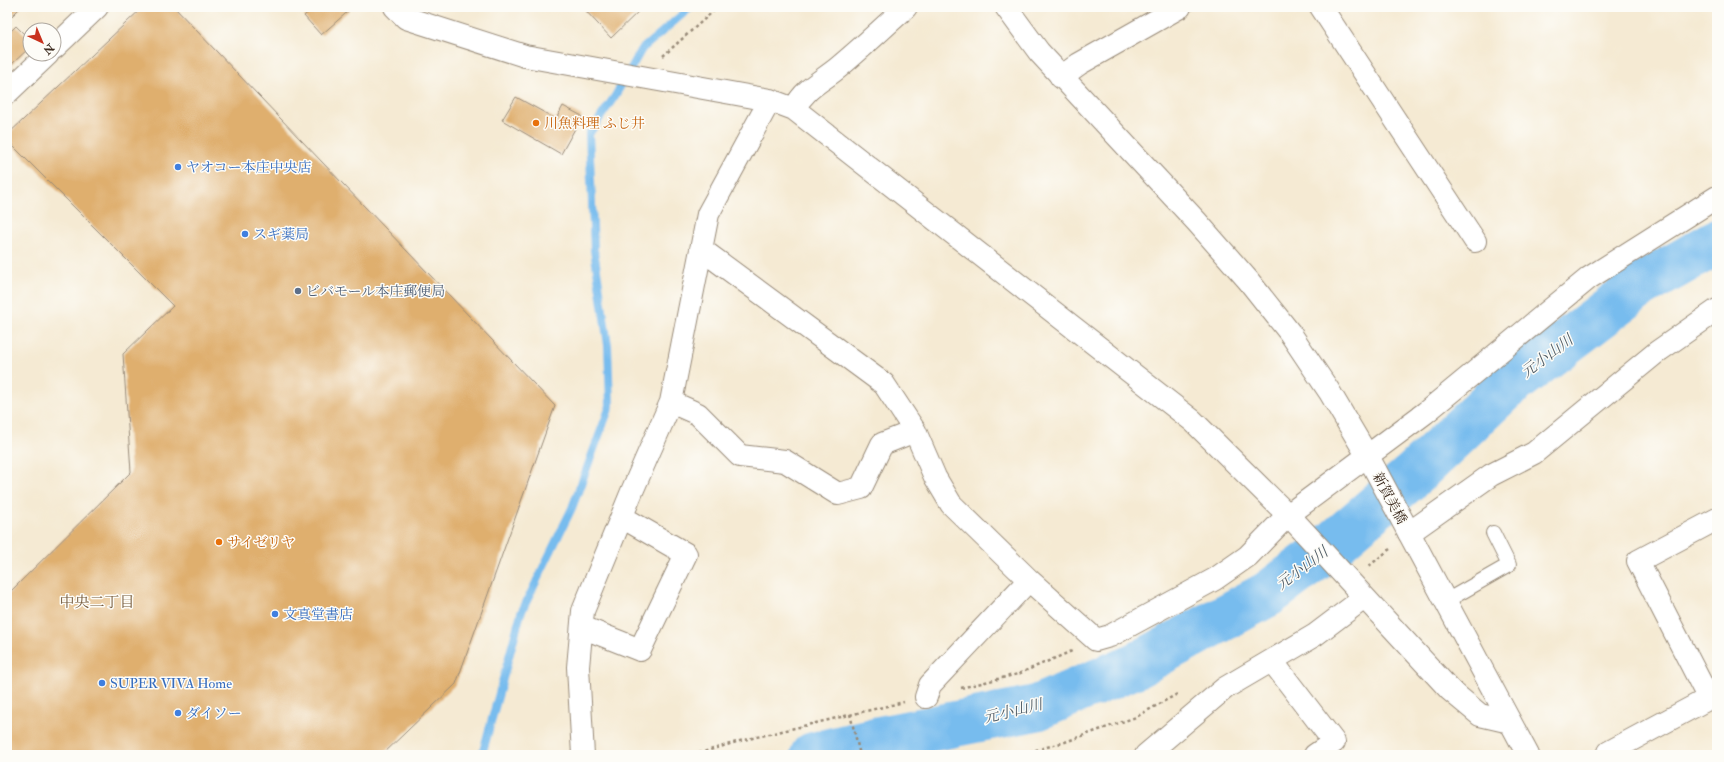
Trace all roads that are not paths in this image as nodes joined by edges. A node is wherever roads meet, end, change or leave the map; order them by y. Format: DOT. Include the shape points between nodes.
graph roads {
  1 [pos="97,7"];
  2 [pos="394,7"];
  3 [pos="906,7"];
  4 [pos="1006,7"];
  5 [pos="1180,7"];
  6 [pos="1321,7"];
  7 [pos="62,40"];
  8 [pos="40,62"];
  9 [pos="1061,77"];
  10 [pos="7,93"];
  11 [pos="770,100"];
  12 [pos="794,109"];
  13 [pos="1717,198"];
  14 [pos="1475,241"];
  15 [pos="701,249"];
  16 [pos="1717,310"];
  17 [pos="671,402"];
  18 [pos="915,431"];
  19 [pos="1369,459"];
  20 [pos="622,517"];
  21 [pos="1292,519"];
  22 [pos="1717,519"];
  23 [pos="1494,533"];
  24 [pos="1403,535"];
  25 [pos="1029,580"];
  26 [pos="1364,598"];
  27 [pos="1446,601"];
  28 [pos="582,627"];
  29 [pos="1272,661"];
  30 [pos="926,696"];
  31 [pos="1713,696"];
  32 [pos="1510,722"];
  33 [pos="1607,754"];
  34 [pos="583,755"];
  35 [pos="1146,755"];
  36 [pos="1315,755"];
  37 [pos="1528,755"];
  1 -- 7 [label="street"];
  2 -- 11 [label="street" via="406,18 525,56"];
  3 -- 12 [label="street" via="838,68 810,87"];
  4 -- 9 [label="street, 新賀美橋"];
  5 -- 9 [label="street"];
  6 -- 14 [label="street"];
  8 -- 10 [label="street"];
  9 -- 19 [label="street, 新賀美橋" via="1248,280 1290,333 1329,391"];
  11 -- 12 [label="street"];
  11 -- 15 [label="street" via="708,214"];
  12 -- 21 [label="street" via="1193,421"];
  13 -- 19 [label="street" via="1589,278"];
  15 -- 17 [label="street"];
  15 -- 18 [label="street" via="884,384"];
  16 -- 24 [label="street" via="1657,352 1534,453 1491,475"];
  17 -- 18 [label="street" via="698,414 740,456 785,461 838,494 861,488 882,444"];
  17 -- 20 [label="street"];
  18 -- 25 [label="street" via="935,477 951,504"];
  19 -- 21 [label="street"];
  19 -- 24 [label="street, 新賀美橋"];
  20 -- 28 [label="street" via="583,611"];
  20 -- 28 [label="street" via="686,554 640,650"];
  21 -- 25 [label="street" via="1248,556 1215,579 1110,636 1096,640"];
  21 -- 26 [label="street" via="1356,573"];
  22 -- 31 [label="street" via="1638,561"];
  23 -- 27 [label="lane" via="1509,565"];
  24 -- 27 [label="street, 新賀美橋"];
  25 -- 30 [label="street" via="930,685"];
  26 -- 29 [label="street" via="1315,635"];
  26 -- 32 [label="street" via="1450,690 1480,716"];
  27 -- 32 [label="street, 新賀美橋"];
  28 -- 34 [label="street" via="578,667"];
  29 -- 35 [label="street" via="1215,695"];
  29 -- 36 [label="street" via="1334,742"];
  31 -- 33 [label="street"];
  32 -- 37 [label="street, 新賀美橋"];
}
